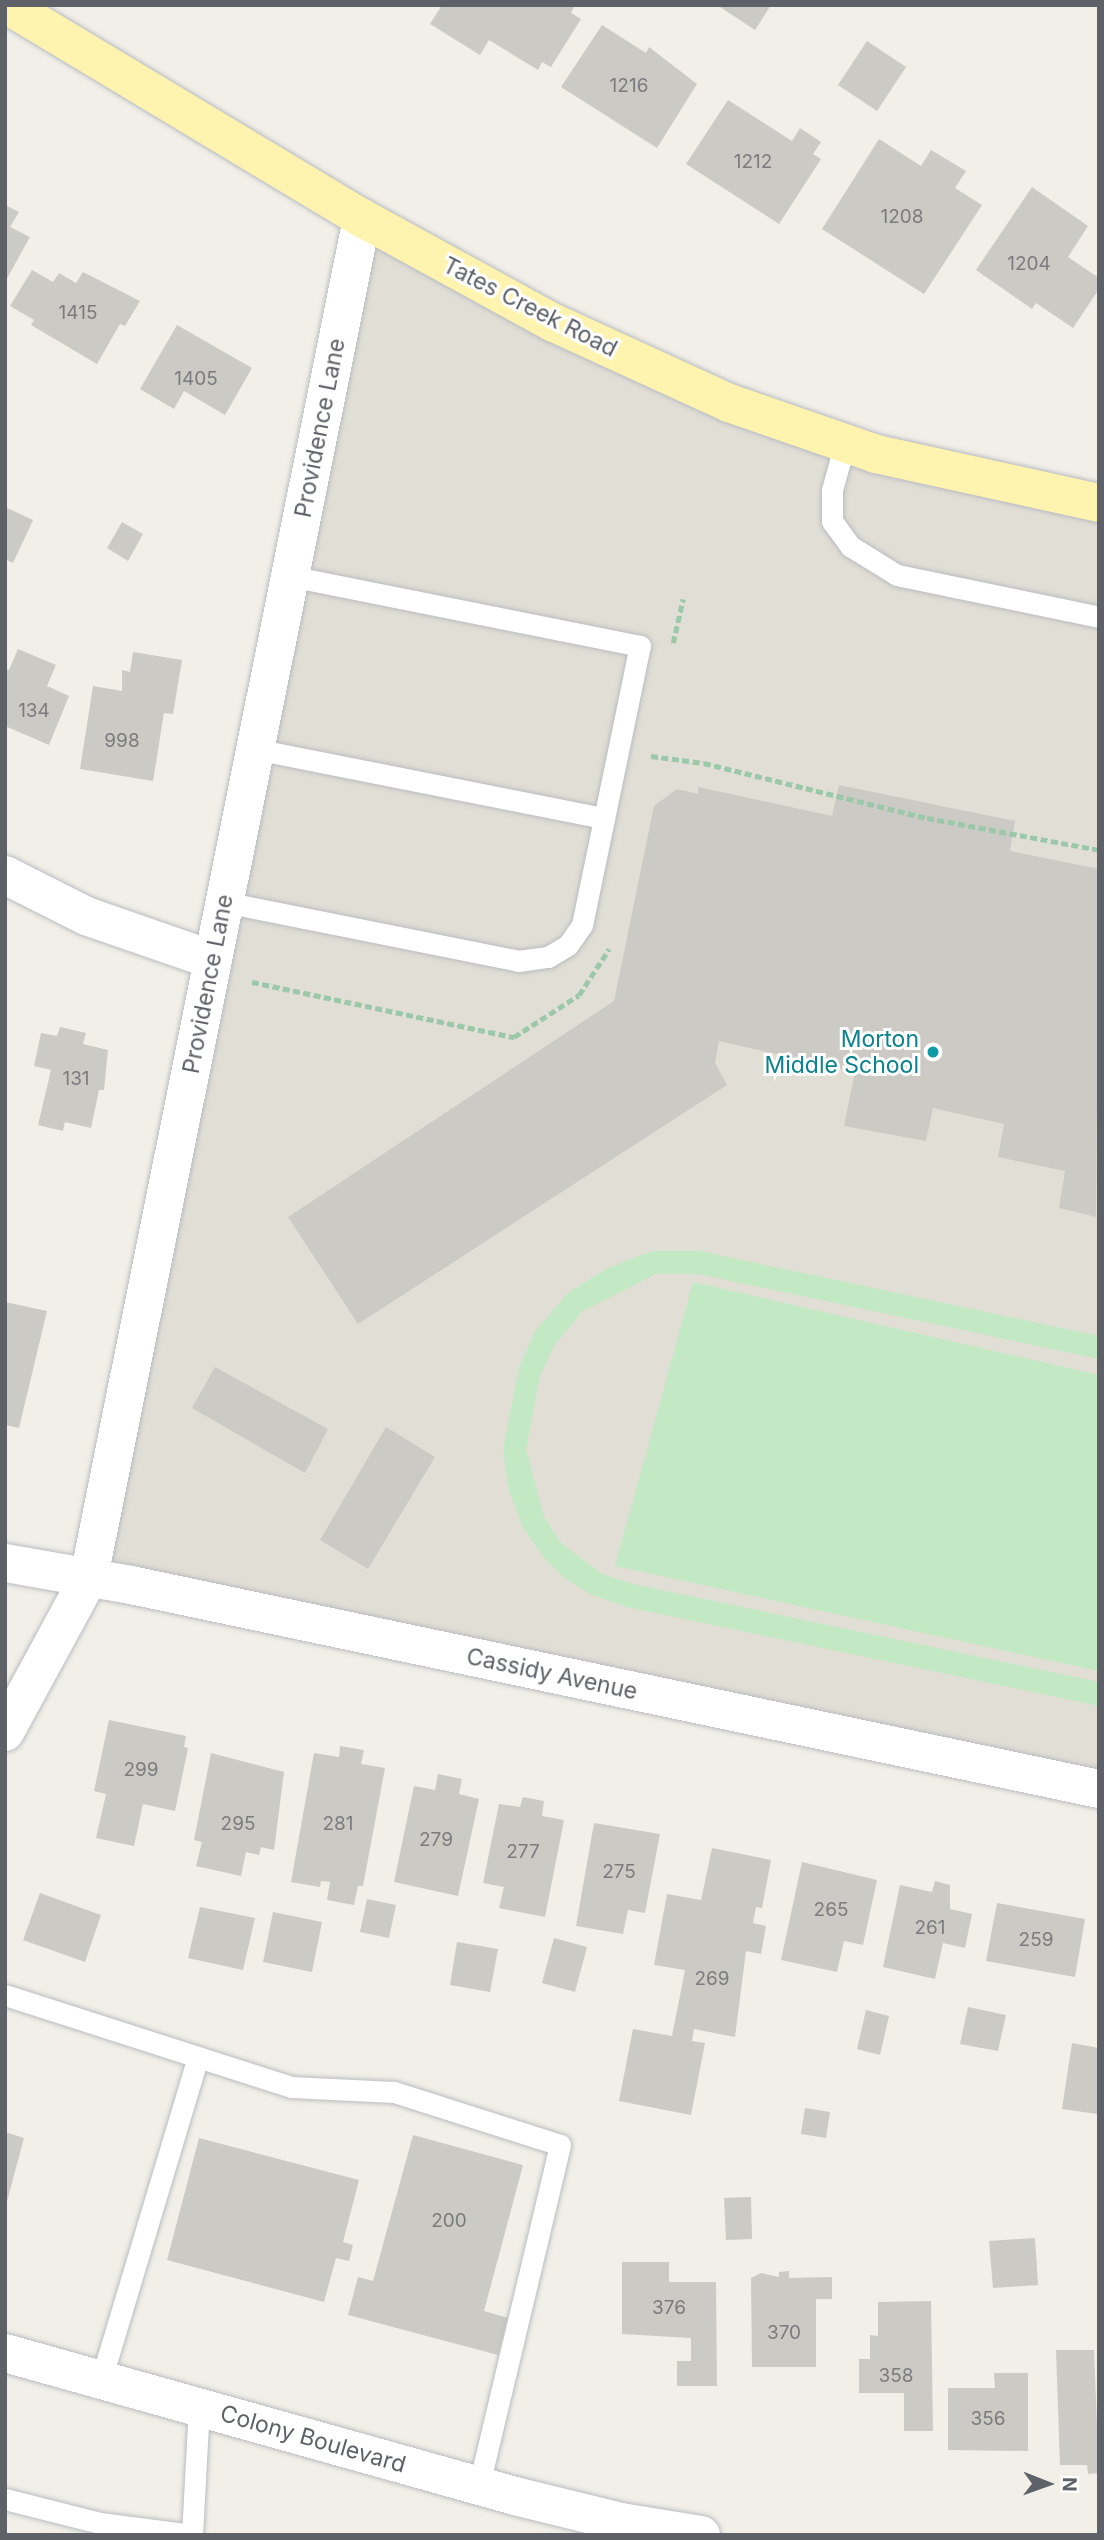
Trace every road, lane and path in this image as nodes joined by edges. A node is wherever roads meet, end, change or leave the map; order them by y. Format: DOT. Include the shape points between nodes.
graph roads {
  1 [pos="7,5"];
  2 [pos="362,218"];
  3 [pos="845,443"];
  4 [pos="1099,503"];
  5 [pos="290,576"];
  6 [pos="682,599"];
  7 [pos="1099,617"];
  8 [pos="672,652"];
  9 [pos="653,743"];
  10 [pos="255,749"];
  11 [pos="650,756"];
  12 [pos="647,770"];
  13 [pos="604,818"];
  14 [pos="1099,850"];
  15 [pos="5,875"];
  16 [pos="224,902"];
  17 [pos="610,947"];
  18 [pos="211,967"];
  19 [pos="5,1563"];
  20 [pos="89,1577"];
  21 [pos="5,1732"];
  22 [pos="1099,1789"];
  23 [pos="5,1995"];
  24 [pos="198,2057"];
  25 [pos="5,2353"];
  26 [pos="101,2380"];
  27 [pos="199,2407"];
  28 [pos="479,2486"];
  29 [pos="5,2500"];
  30 [pos="616,2528"];
  31 [pos="192,2535"];
  32 [pos="701,2535"];
  1 -- 2 [label="main road, Tates Creek Road"];
  2 -- 3 [label="main road, Tates Creek Road" via="554,323 729,403"];
  2 -- 5 [label="street, Providence Lane"];
  3 -- 4 [label="main road, Tates Creek Road" via="939,469"];
  3 -- 7 [label="lane" via="832,489 832,521 850,546 897,575"];
  5 -- 10 [label="street, Providence Lane"];
  5 -- 13 [label="lane" via="640,646"];
  6 -- 8 [label="path"];
  9 -- 11 [label="path"];
  10 -- 13 [label="lane"];
  10 -- 16 [label="street, Providence Lane"];
  11 -- 12 [label="path"];
  11 -- 14 [label="path" via="704,763 928,818"];
  13 -- 16 [label="lane" via="582,925 568,945 548,957 518,961"];
  15 -- 18 [label="street" via="86,916"];
  16 -- 18 [label="street, Providence Lane"];
  17 -- 18 [label="path" via="593,980 579,995 514,1038"];
  18 -- 20 [label="street, Providence Lane"];
  19 -- 20 [label="street, Cassidy Avenue"];
  20 -- 21 [label="street, Providence Lane"];
  20 -- 22 [label="street, Cassidy Avenue"];
  23 -- 24 [label="lane"];
  24 -- 26 [label="lane"];
  24 -- 28 [label="lane" via="291,2087 394,2092 560,2145"];
  25 -- 26 [label="street, Colony Boulevard"];
  26 -- 27 [label="street, Colony Boulevard"];
  27 -- 28 [label="street, Colony Boulevard"];
  27 -- 31 [label="lane"];
  28 -- 30 [label="street, Colony Boulevard"];
  29 -- 31 [label="lane" via="100,2523"];
  30 -- 32 [label="street, Colony Boulevard"];
}
